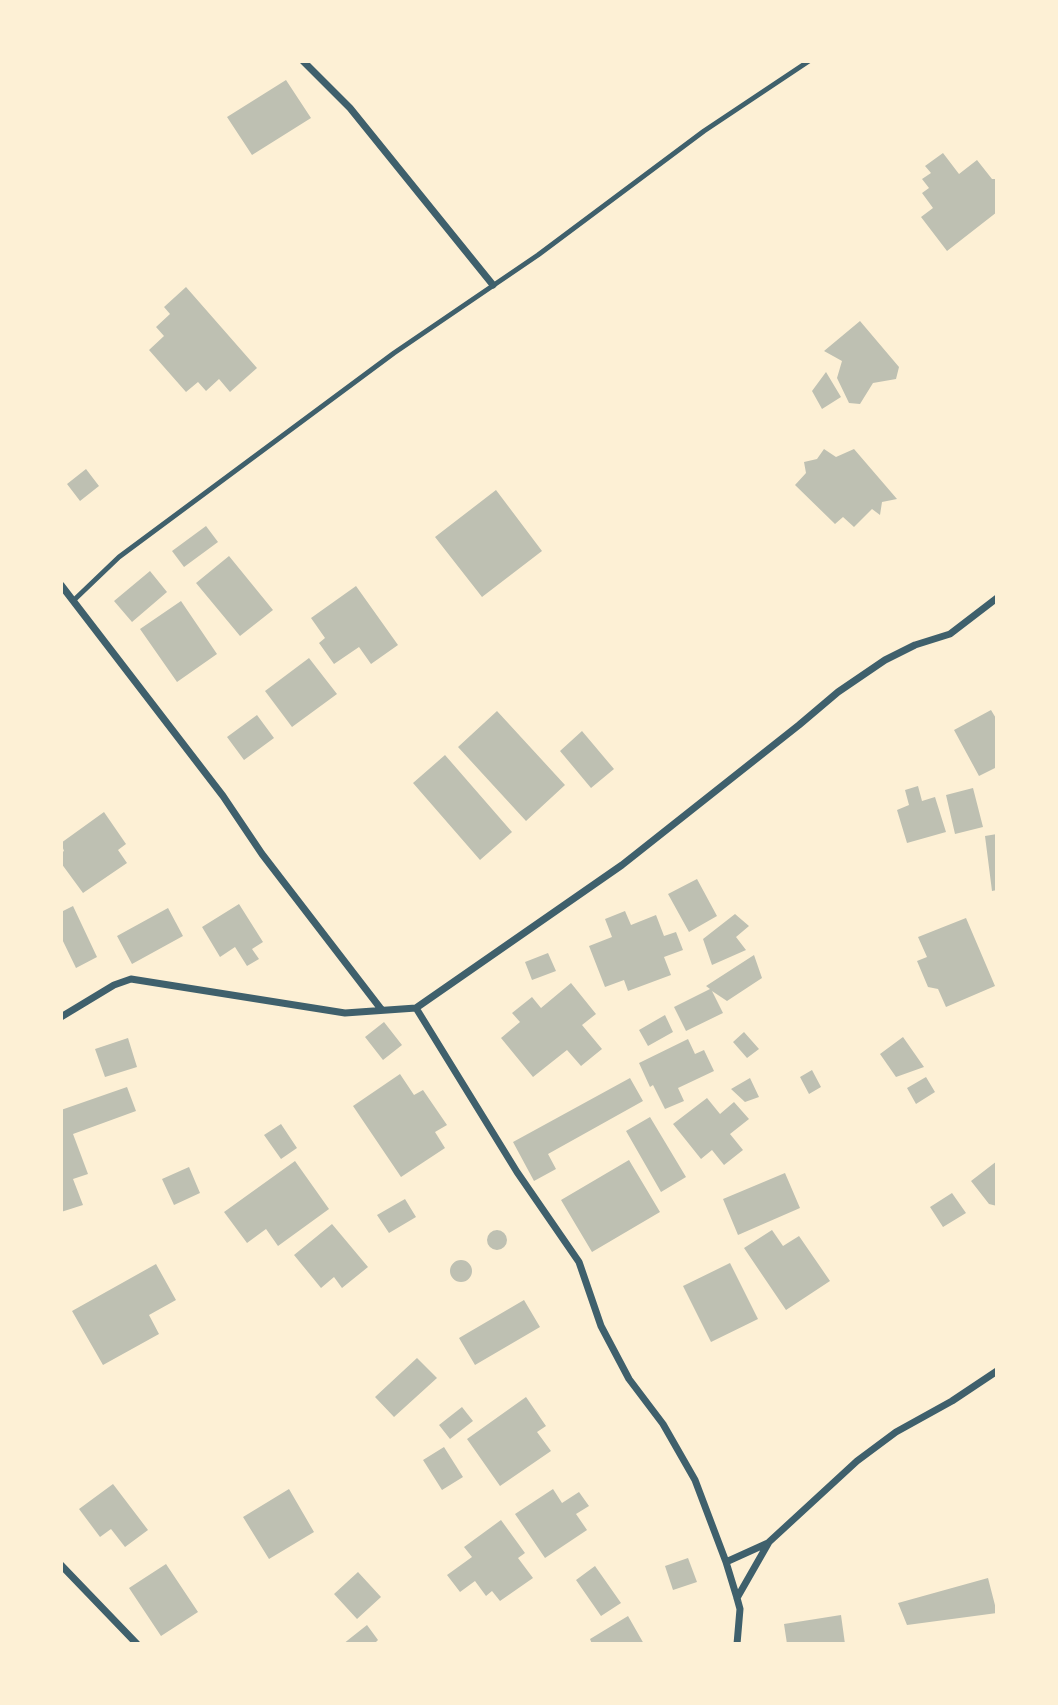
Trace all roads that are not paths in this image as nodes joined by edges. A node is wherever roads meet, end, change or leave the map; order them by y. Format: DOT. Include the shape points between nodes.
graph roads {
  1 [pos="303,61"];
  2 [pos="809,61"];
  3 [pos="493,285"];
  4 [pos="61,585"];
  5 [pos="997,598"];
  6 [pos="73,601"];
  7 [pos="416,1008"];
  8 [pos="381,1009"];
  9 [pos="61,1017"];
  10 [pos="997,1371"];
  11 [pos="769,1542"];
  12 [pos="726,1562"];
  13 [pos="61,1565"];
  14 [pos="737,1598"];
  15 [pos="137,1644"];
  16 [pos="737,1644"];
  1 -- 3 [label="street" via="350,108"];
  2 -- 3 [label="lane" via="704,131"];
  3 -- 6 [label="lane" via="119,557"];
  4 -- 6 [label="street"];
  5 -- 7 [label="street" via="950,634 885,660 838,692 622,865"];
  6 -- 8 [label="street"];
  7 -- 8 [label="street"];
  7 -- 12 [label="street" via="517,1172 579,1262 601,1326 629,1379 663,1424 695,1480"];
  8 -- 9 [label="street" via="334,1012 131,979"];
  10 -- 11 [label="street" via="866,1454"];
  11 -- 12 [label="street"];
  11 -- 14 [label="street"];
  12 -- 14 [label="street"];
  13 -- 15 [label="street"];
  14 -- 16 [label="street"];
}
